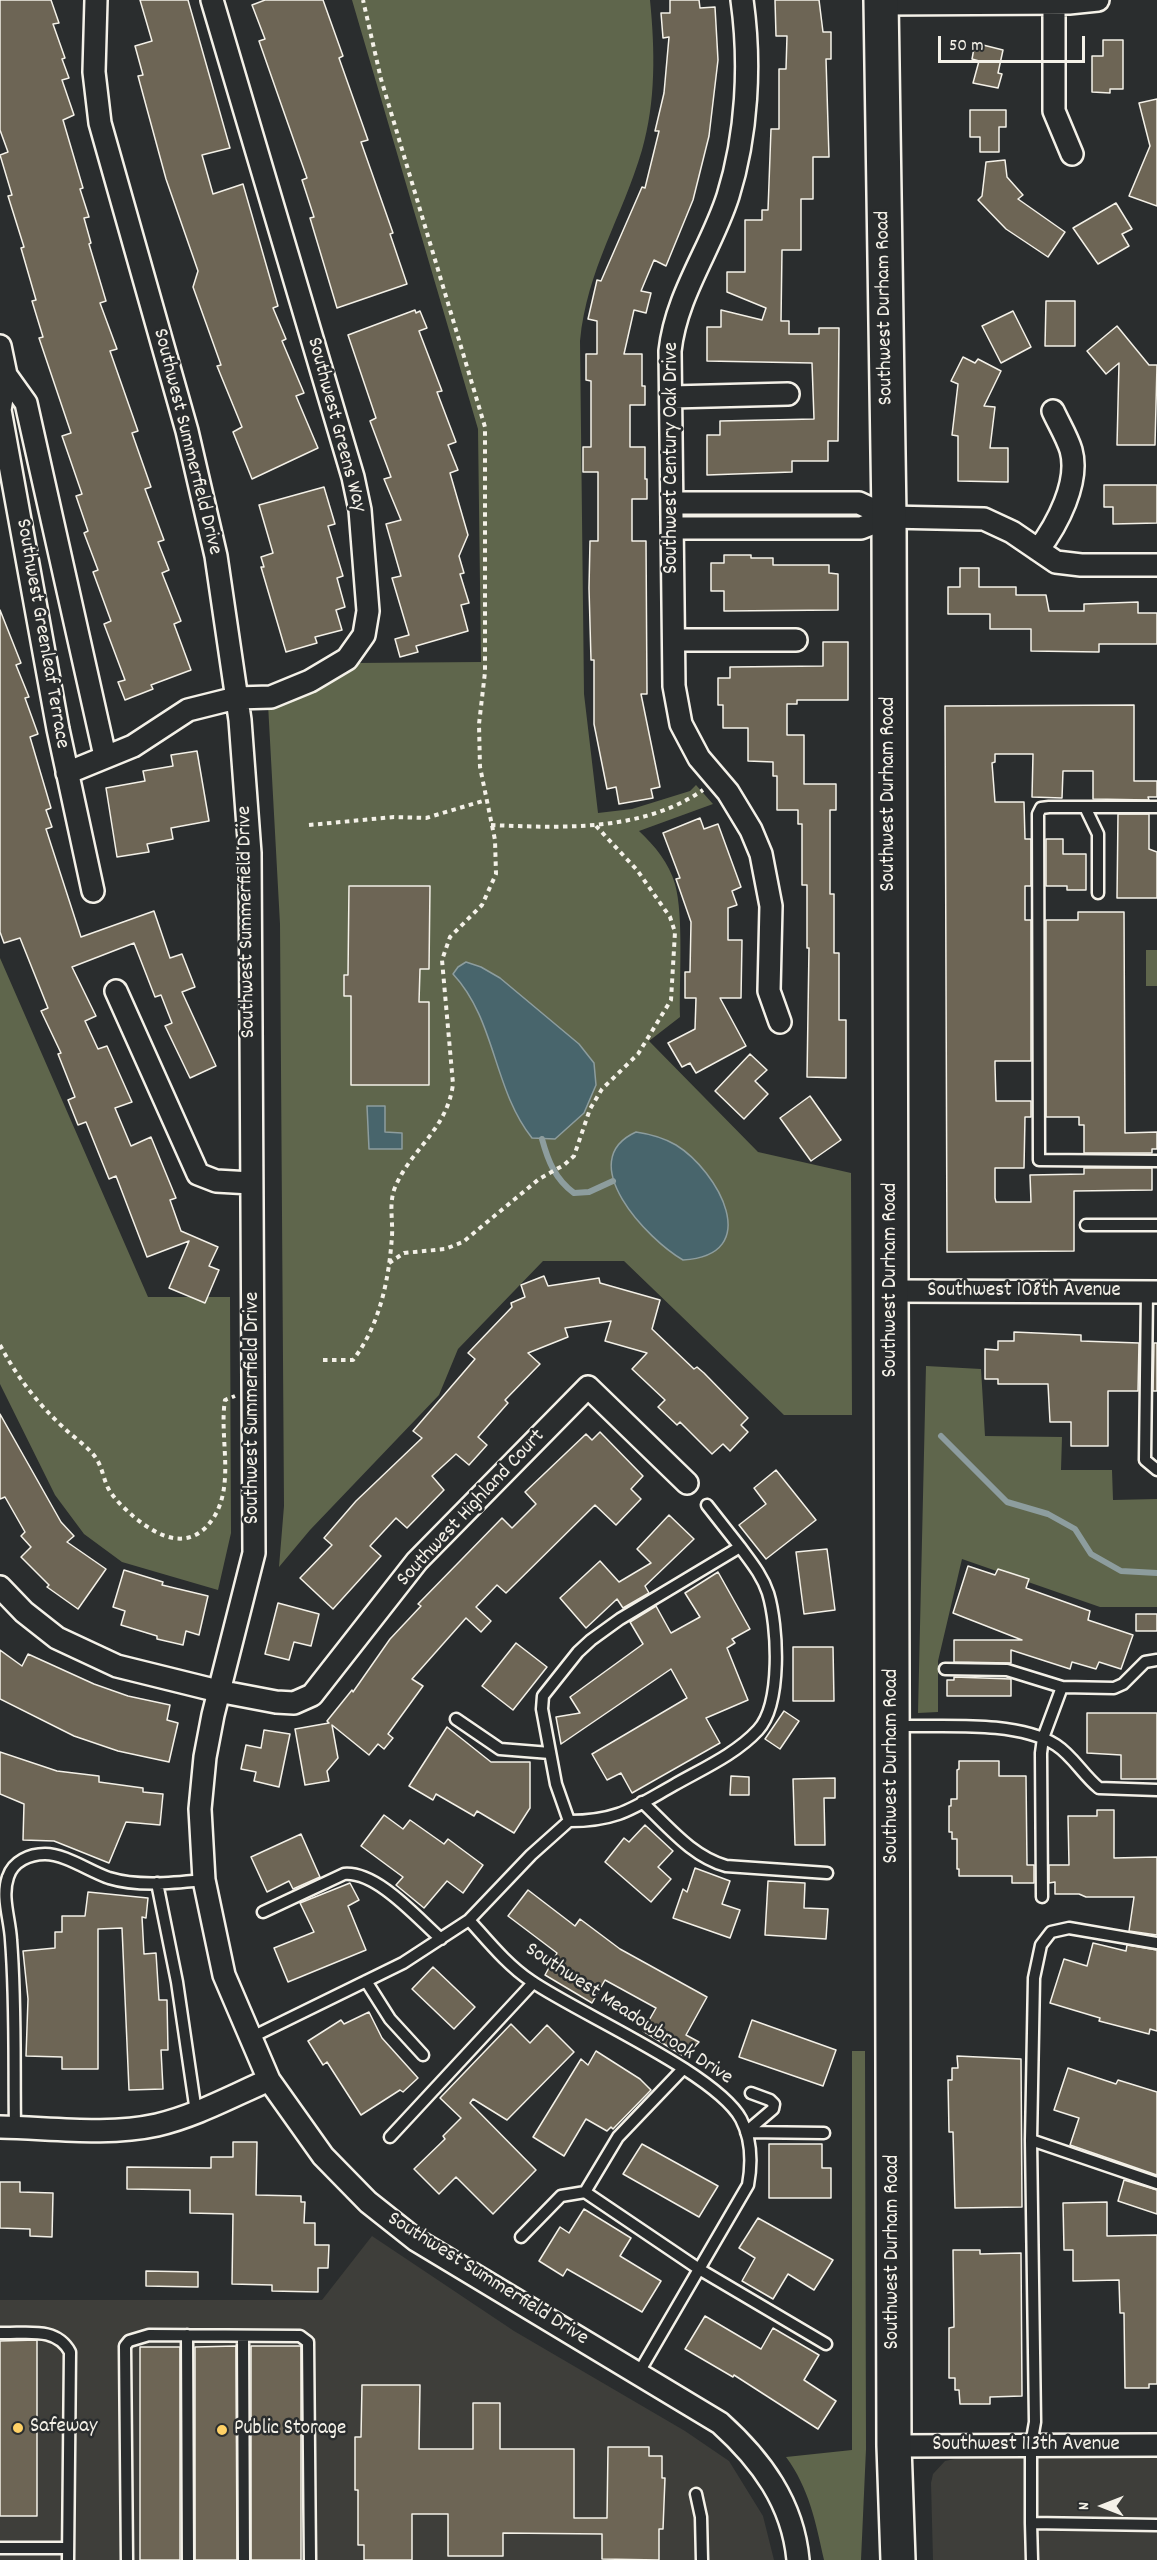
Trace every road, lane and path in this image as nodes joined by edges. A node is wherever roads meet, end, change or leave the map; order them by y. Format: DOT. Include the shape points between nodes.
graph roads {
  1 [pos="96,0"];
  2 [pos="212,0"];
  3 [pos="363,0"];
  4 [pos="742,0"];
  5 [pos="1098,0"];
  6 [pos="881,2"];
  7 [pos="1054,3"];
  8 [pos="1072,154"];
  9 [pos="0,346"];
  10 [pos="6,375"];
  11 [pos="788,394"];
  12 [pos="672,397"];
  13 [pos="1053,411"];
  14 [pos="673,503"];
  15 [pos="889,517"];
  16 [pos="673,528"];
  17 [pos="1038,549"];
  18 [pos="1157,565"];
  19 [pos="674,640"];
  20 [pos="796,640"];
  21 [pos="236,698"];
  22 [pos="105,756"];
  23 [pos="67,773"];
  24 [pos="717,780"];
  25 [pos="486,800"];
  26 [pos="1085,807"];
  27 [pos="1157,807"];
  28 [pos="309,825"];
  29 [pos="491,825"];
  30 [pos="596,826"];
  31 [pos="93,891"];
  32 [pos="1098,893"];
  33 [pos="116,991"];
  34 [pos="780,1022"];
  35 [pos="1157,1161"];
  36 [pos="251,1183"];
  37 [pos="1086,1225"];
  38 [pos="1157,1225"];
  39 [pos="388,1263"];
  40 [pos="891,1291"];
  41 [pos="1152,1292"];
  42 [pos="0,1345"];
  43 [pos="323,1360"];
  44 [pos="255,1398"];
  45 [pos="1151,1427"];
  46 [pos="1157,1470"];
  47 [pos="687,1483"];
  48 [pos="707,1504"];
  49 [pos="740,1547"];
  50 [pos="0,1587"];
  51 [pos="1157,1660"];
  52 [pos="945,1669"];
  53 [pos="1062,1687"];
  54 [pos="218,1691"];
  55 [pos="456,1719"];
  56 [pos="893,1726"];
  57 [pos="1043,1738"];
  58 [pos="550,1753"];
  59 [pos="1157,1790"];
  60 [pos="642,1802"];
  61 [pos="569,1821"];
  62 [pos="827,1873"];
  63 [pos="204,1880"];
  64 [pos="157,1883"];
  65 [pos="1042,1897"];
  66 [pos="263,1912"];
  67 [pos="469,1920"];
  68 [pos="441,1939"];
  69 [pos="1157,1943"];
  70 [pos="366,1982"];
  71 [pos="533,1983"];
  72 [pos="250,2038"];
  73 [pos="423,2055"];
  74 [pos="683,2069"];
  75 [pos="269,2080"];
  76 [pos="751,2093"];
  77 [pos="196,2112"];
  78 [pos="8,2128"];
  79 [pos="746,2132"];
  80 [pos="824,2133"];
  81 [pos="390,2137"];
  82 [pos="1031,2140"];
  83 [pos="1157,2183"];
  84 [pos="585,2192"];
  85 [pos="521,2237"];
  86 [pos="699,2269"];
  87 [pos="0,2333"];
  88 [pos="187,2335"];
  89 [pos="243,2336"];
  90 [pos="826,2344"];
  91 [pos="638,2374"];
  92 [pos="1031,2445"];
  93 [pos="1157,2445"];
  94 [pos="894,2446"];
  95 [pos="696,2494"];
  96 [pos="1031,2523"];
  97 [pos="1157,2525"];
  98 [pos="0,2548"];
  99 [pos="68,2554"];
  100 [pos="127,2560"];
  101 [pos="188,2560"];
  102 [pos="244,2560"];
  103 [pos="310,2560"];
  104 [pos="702,2560"];
  105 [pos="798,2560"];
  106 [pos="898,2560"];
  107 [pos="1032,2560"];
  1 -- 21 [label="street, Southwest Summerfield Drive" via="94,72 100,123 201,487 216,556"];
  2 -- 21 [label="street, Southwest Greens Way" via="353,477 360,510 368,611 364,635 347,659 310,681 271,697"];
  3 -- 25 [label="path" via="381,79 485,428 485,672 479,724"];
  4 -- 12 [label="street, Southwest Century Oak Drive" via="746,71 740,137 728,196 672,331"];
  5 -- 7 [label="street"];
  6 -- 7 [label="street"];
  6 -- 15 [label="main road, Southwest Durham Road"];
  7 -- 8 [label="street" via="1054,111"];
  9 -- 10 [label="street, Southwest Greenleaf Terrace"];
  10 -- 22 [label="street, Southwest Greenleaf Terrace" via="26,403"];
  10 -- 23 [label="street, Southwest Greenleaf Terrace" via="0,410"];
  11 -- 12 [label="street"];
  12 -- 14 [label="street, Southwest Century Oak Drive"];
  13 -- 17 [label="street" via="1072,451 1071,486 1054,529"];
  14 -- 15 [label="street" via="859,503"];
  14 -- 16 [label="street, Southwest Century Oak Drive"];
  15 -- 16 [label="street" via="861,528"];
  15 -- 17 [label="street" via="984,519"];
  15 -- 40 [label="main road, Southwest Durham Road"];
  16 -- 19 [label="street, Southwest Century Oak Drive"];
  17 -- 18 [label="street" via="1056,562"];
  19 -- 20 [label="street"];
  19 -- 24 [label="street, Southwest Century Oak Drive" via="674,686 681,724 699,758"];
  21 -- 22 [label="street, Southwest Greens Way" via="188,710 133,746"];
  21 -- 36 [label="street, Southwest Summerfield Drive" via="252,895"];
  22 -- 23 [label="street, Southwest Greens Way"];
  23 -- 31 [label="street, Southwest Greenleaf Terrace"];
  24 -- 30 [label="path" via="691,798 655,812"];
  24 -- 34 [label="street, Southwest Century Oak Drive" via="751,830 761,854 771,906 770,990"];
  25 -- 28 [label="path" via="426,818"];
  25 -- 29 [label="path"];
  26 -- 27 [label="lane"];
  26 -- 32 [label="lane" via="1098,834"];
  26 -- 35 [label="lane" via="1041,808 1038,814 1038,1156 1042,1161"];
  29 -- 30 [label="path"];
  29 -- 39 [label="path" via="496,874 482,905 450,937 442,960 453,1084 450,1103 434,1134 394,1191"];
  30 -- 39 [label="path" via="637,870 670,917 675,933 672,991 664,1017 638,1054 602,1089 590,1109 574,1156 564,1165 539,1179 464,1242 445,1249 404,1253"];
  33 -- 36 [label="street" via="198,1174 216,1181"];
  36 -- 44 [label="street, Southwest Summerfield Drive"];
  37 -- 38 [label="lane"];
  39 -- 43 [label="path" via="378,1314 367,1342 353,1360"];
  40 -- 41 [label="street, Southwest 108th Avenue"];
  40 -- 56 [label="main road, Southwest Durham Road"];
  41 -- 45 [label="lane"];
  42 -- 44 [label="path" via="29,1393 91,1451 103,1468 108,1488 123,1507 150,1530 168,1538 200,1533 213,1518 222,1500 225,1400 234,1396"];
  44 -- 54 [label="street, Southwest Summerfield Drive" via="254,1553"];
  45 -- 46 [label="lane" via="1145,1460"];
  47 -- 54 [label="street, Southwest Highland Court" via="588,1387 417,1561 312,1695 294,1702 276,1702"];
  48 -- 49 [label="lane"];
  49 -- 58 [label="lane" via="620,1619 578,1652 543,1696"];
  49 -- 60 [label="lane" via="762,1577 769,1595 775,1663 772,1702 759,1729 749,1738 722,1758"];
  50 -- 54 [label="street" via="41,1627 83,1652 117,1666"];
  51 -- 53 [label="lane" via="1145,1662 1114,1688"];
  52 -- 53 [label="lane" via="1006,1670"];
  53 -- 57 [label="lane"];
  54 -- 63 [label="street, Southwest Summerfield Drive" via="201,1787"];
  55 -- 58 [label="lane" via="500,1749"];
  56 -- 57 [label="lane" via="988,1729"];
  56 -- 94 [label="main road, Southwest Durham Road"];
  57 -- 59 [label="lane" via="1068,1755 1099,1788"];
  57 -- 65 [label="lane"];
  58 -- 61 [label="lane"];
  60 -- 61 [label="lane" via="616,1817"];
  60 -- 62 [label="lane" via="710,1862"];
  61 -- 67 [label="lane"];
  63 -- 64 [label="lane"];
  63 -- 72 [label="street, Southwest Summerfield Drive" via="224,1975"];
  64 -- 77 [label="lane" via="177,1982"];
  64 -- 78 [label="lane" via="110,1878 48,1854 26,1857 8,1875"];
  66 -- 68 [label="lane" via="344,1874 358,1874 378,1884"];
  67 -- 68 [label="lane"];
  67 -- 71 [label="lane, Southwest Meadowbrook Drive"];
  68 -- 70 [label="lane"];
  69 -- 82 [label="lane" via="1069,1928 1051,1932 1041,1945 1034,1978"];
  70 -- 72 [label="lane"];
  70 -- 73 [label="lane" via="390,2019"];
  71 -- 74 [label="lane, Southwest Meadowbrook Drive"];
  71 -- 81 [label="lane"];
  72 -- 75 [label="street, Southwest Summerfield Drive"];
  74 -- 79 [label="lane, Southwest Meadowbrook Drive" via="727,2102 740,2116"];
  74 -- 84 [label="lane" via="618,2137"];
  75 -- 77 [label="street"];
  75 -- 91 [label="street, Southwest Summerfield Drive" via="323,2156 391,2222"];
  76 -- 79 [label="lane" via="774,2104"];
  77 -- 78 [label="street" via="156,2125 127,2129"];
  79 -- 80 [label="lane"];
  79 -- 86 [label="lane, Southwest Meadowbrook Drive" via="752,2164 748,2186"];
  82 -- 83 [label="lane"];
  82 -- 92 [label="lane" via="1035,2422"];
  84 -- 85 [label="lane" via="561,2196"];
  84 -- 86 [label="lane"];
  86 -- 90 [label="lane"];
  86 -- 91 [label="lane, Southwest Meadowbrook Drive"];
  87 -- 99 [label="lane" via="46,2333 65,2342 70,2352"];
  88 -- 89 [label="lane"];
  88 -- 100 [label="lane" via="149,2335 125,2346"];
  88 -- 101 [label="lane"];
  89 -- 102 [label="lane"];
  89 -- 103 [label="lane" via="300,2336 308,2342"];
  91 -- 105 [label="street, Southwest Summerfield Drive" via="720,2423 745,2446 777,2489 790,2517"];
  92 -- 93 [label="street, Southwest 113th Avenue"];
  92 -- 94 [label="street, Southwest 113th Avenue"];
  92 -- 96 [label="lane"];
  94 -- 106 [label="main road, Southwest Durham Road"];
  95 -- 104 [label="lane" via="702,2517"];
  96 -- 97 [label="lane"];
  96 -- 107 [label="lane"];
  98 -- 99 [label="lane"];
}
